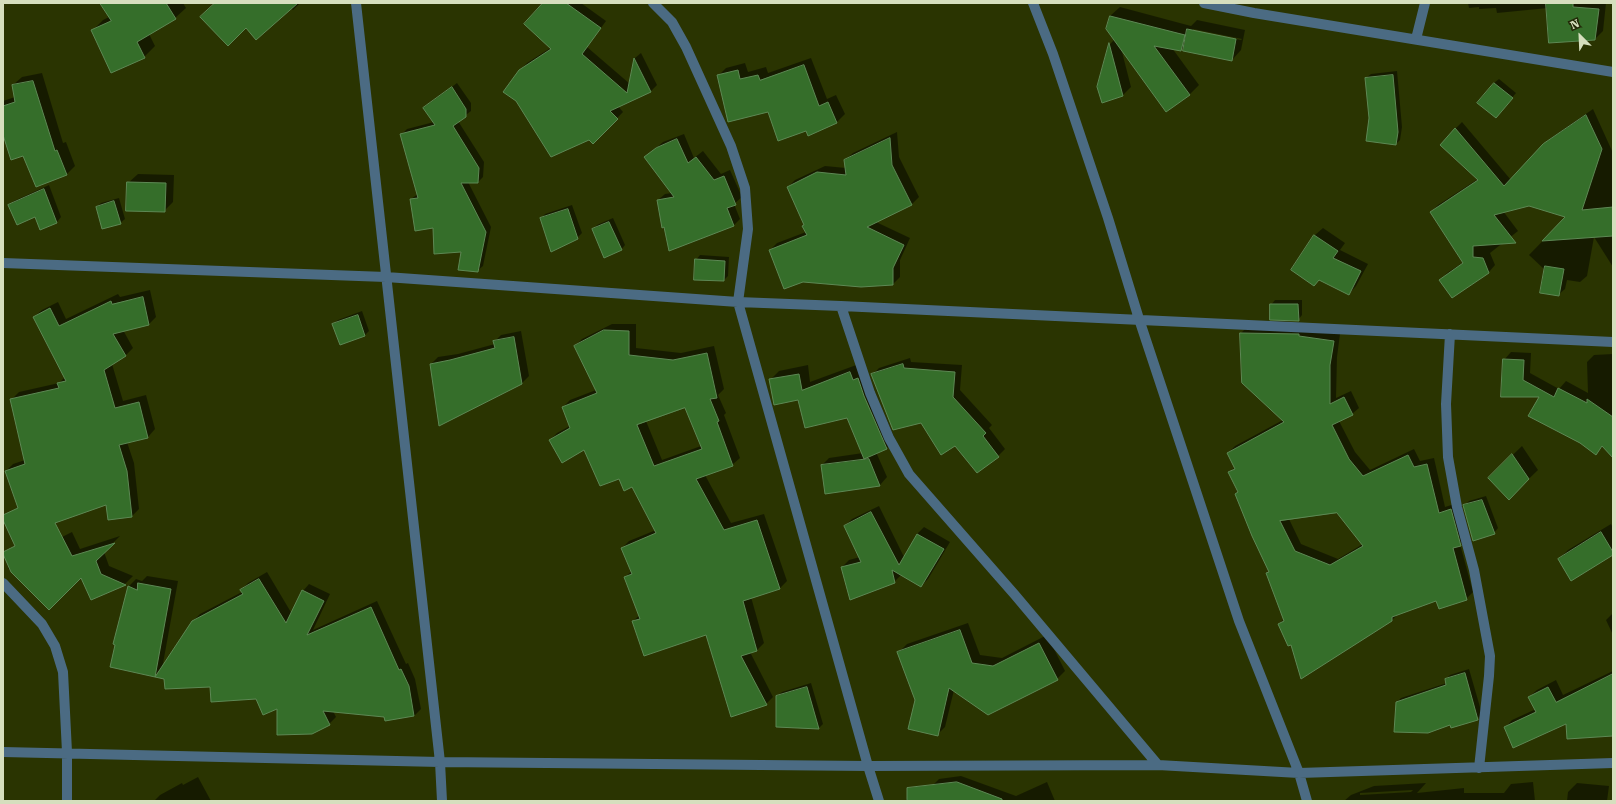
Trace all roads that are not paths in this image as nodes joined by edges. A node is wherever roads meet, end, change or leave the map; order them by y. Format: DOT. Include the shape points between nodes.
graph roads {
  1 [pos="356,3"];
  2 [pos="653,3"];
  3 [pos="1033,3"];
  4 [pos="1204,3"];
  5 [pos="1250,3"];
  6 [pos="1425,3"];
  7 [pos="1254,13"];
  8 [pos="1416,39"];
  9 [pos="1613,72"];
  10 [pos="3,263"];
  11 [pos="386,277"];
  12 [pos="738,302"];
  13 [pos="841,306"];
  14 [pos="1139,319"];
  15 [pos="1450,334"];
  16 [pos="1613,342"];
  17 [pos="3,583"];
  18 [pos="3,752"];
  19 [pos="67,752"];
  20 [pos="440,762"];
  21 [pos="1613,763"];
  22 [pos="868,766"];
  23 [pos="1158,766"];
  24 [pos="1479,768"];
  25 [pos="1300,773"];
  26 [pos="67,801"];
  27 [pos="442,801"];
  28 [pos="879,801"];
  29 [pos="1307,801"];
  1 -- 11 [label="street"];
  2 -- 12 [label="street" via="672,22 686,47 731,146 746,188 748,229"];
  3 -- 14 [label="street" via="1056,61"];
  4 -- 7 [label="street"];
  5 -- 7 [label="street"];
  6 -- 8 [label="street"];
  7 -- 8 [label="street"];
  8 -- 9 [label="street"];
  10 -- 11 [label="street"];
  11 -- 12 [label="street"];
  11 -- 20 [label="street"];
  12 -- 13 [label="street"];
  12 -- 22 [label="street"];
  13 -- 14 [label="street"];
  13 -- 23 [label="street" via="870,393 889,438 909,474"];
  14 -- 15 [label="street"];
  14 -- 25 [label="street" via="1239,621"];
  15 -- 16 [label="street"];
  15 -- 24 [label="street" via="1446,404 1448,457 1457,507 1474,570 1490,656"];
  17 -- 19 [label="street" via="42,624 55,646 63,672"];
  18 -- 19 [label="street"];
  19 -- 20 [label="street"];
  19 -- 26 [label="street"];
  20 -- 22 [label="street"];
  20 -- 27 [label="street"];
  21 -- 24 [label="street"];
  22 -- 23 [label="street"];
  22 -- 28 [label="street"];
  23 -- 25 [label="street"];
  24 -- 25 [label="street"];
  25 -- 29 [label="street"];
}
